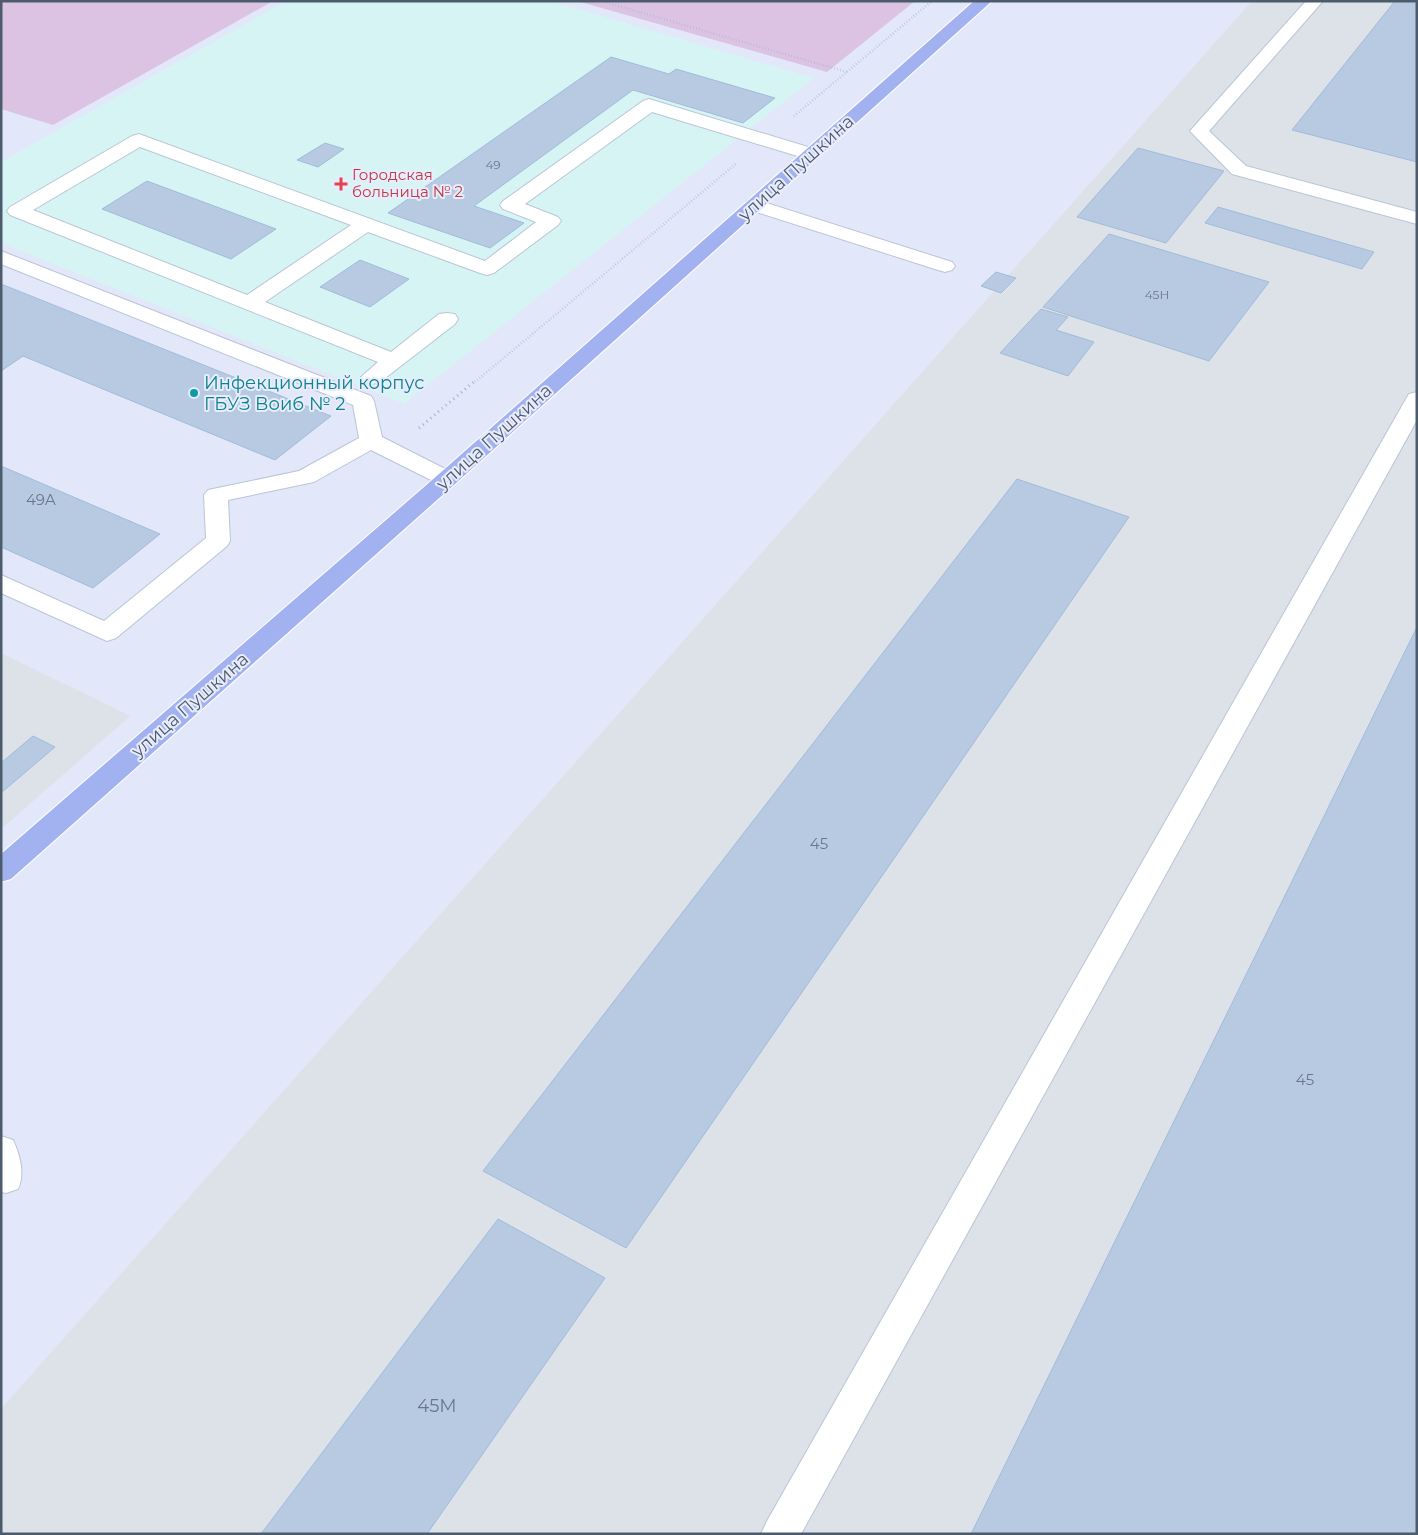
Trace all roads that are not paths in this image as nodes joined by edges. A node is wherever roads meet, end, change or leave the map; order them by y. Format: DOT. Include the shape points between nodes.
graph roads {
  1 [pos="984,1"];
  2 [pos="1316,1"];
  3 [pos="811,154"];
  4 [pos="754,205"];
  5 [pos="9,208"];
  6 [pos="1417,218"];
  7 [pos="366,224"];
  8 [pos="1,257"];
  9 [pos="945,266"];
  10 [pos="249,303"];
  11 [pos="447,319"];
  12 [pos="394,360"];
  13 [pos="372,377"];
  14 [pos="1417,399"];
  15 [pos="381,446"];
  16 [pos="447,479"];
  17 [pos="1,583"];
  18 [pos="1,871"];
  19 [pos="780,1534"];
  1 -- 3 [label="main road, улица Пушкина"];
  2 -- 6 [label="lane" via="1199,131 1240,170"];
  3 -- 4 [label="main road, улица Пушкина"];
  3 -- 7 [label="lane" via="649,106 510,206 551,221 487,269"];
  4 -- 9 [label="lane"];
  4 -- 16 [label="main road, улица Пушкина"];
  5 -- 7 [label="lane" via="139,140"];
  5 -- 10 [label="lane"];
  7 -- 10 [label="lane"];
  8 -- 15 [label="lane" via="363,401"];
  10 -- 12 [label="lane"];
  11 -- 12 [label="lane"];
  12 -- 13 [label="lane"];
  14 -- 19 [label="lane"];
  15 -- 16 [label="lane"];
  15 -- 17 [label="lane" via="306,477 216,495 218,541 107,632"];
  16 -- 18 [label="main road, улица Пушкина"];
}
